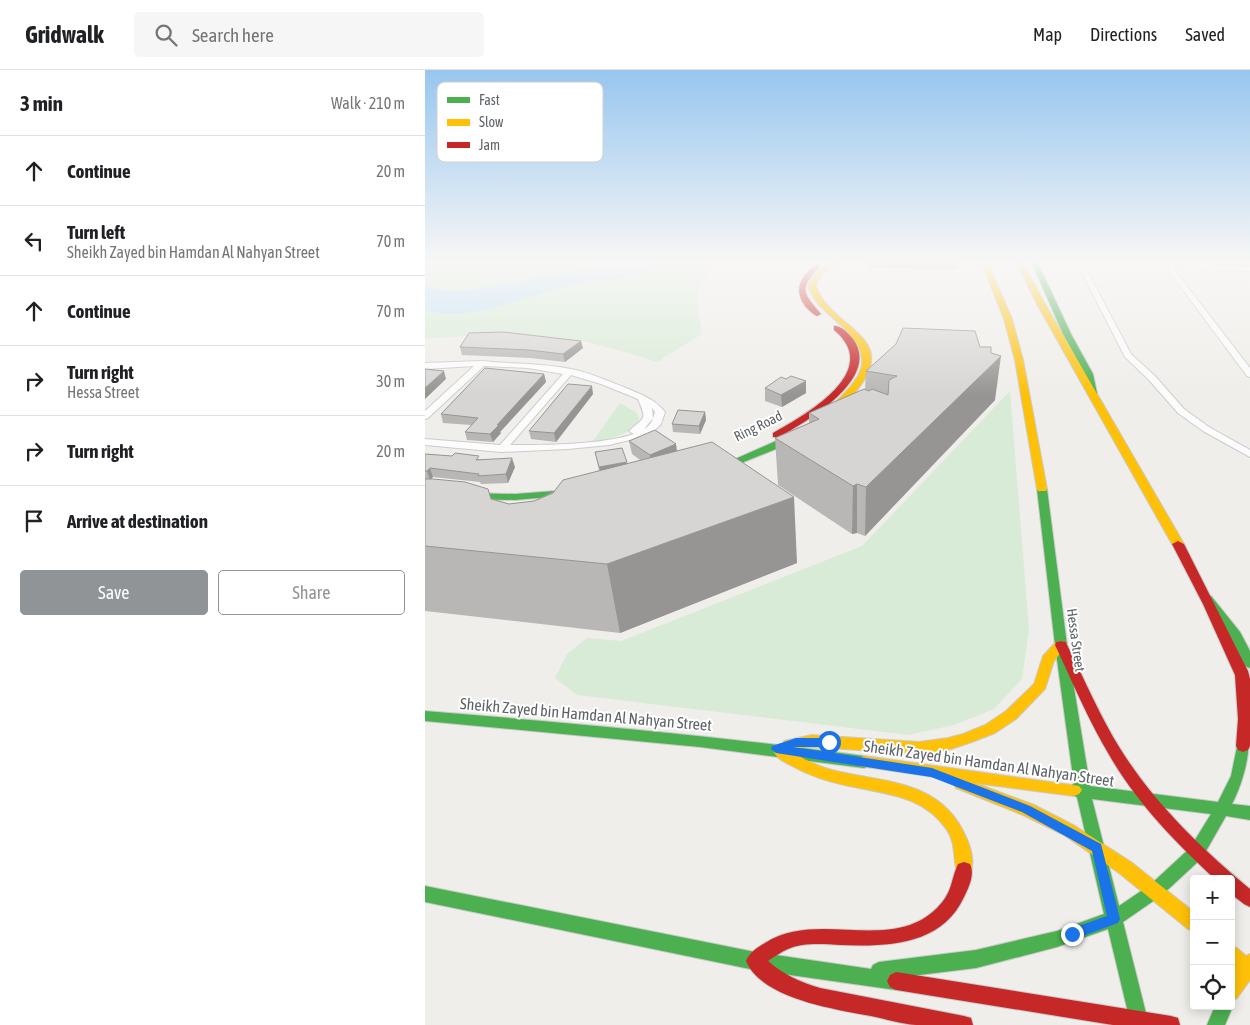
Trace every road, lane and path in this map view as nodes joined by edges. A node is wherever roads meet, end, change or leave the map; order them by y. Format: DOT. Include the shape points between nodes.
graph roads {
  1 [pos="808,306"];
  2 [pos="822,306"];
  3 [pos="1002,306"];
  4 [pos="1044,306"];
  5 [pos="1055,306"];
  6 [pos="1102,306"];
  7 [pos="1197,306"];
  8 [pos="482,363"];
  9 [pos="425,366"];
  10 [pos="570,371"];
  11 [pos="1250,374"];
  12 [pos="1093,393"];
  13 [pos="425,416"];
  14 [pos="425,442"];
  15 [pos="501,449"];
  16 [pos="1250,454"];
  17 [pos="583,491"];
  18 [pos="425,495"];
  19 [pos="575,501"];
  20 [pos="425,503"];
  21 [pos="1207,599"];
  22 [pos="1061,645"];
  23 [pos="1250,664"];
  24 [pos="1241,671"];
  25 [pos="1250,694"];
  26 [pos="425,716"];
  27 [pos="776,749"];
  28 [pos="932,772"];
  29 [pos="1083,792"];
  30 [pos="1149,801"];
  31 [pos="1223,810"];
  32 [pos="1250,813"];
  33 [pos="1097,848"];
  34 [pos="1196,853"];
  35 [pos="1222,875"];
  36 [pos="1235,886"];
  37 [pos="1156,890"];
  38 [pos="425,894"];
  39 [pos="1250,899"];
  40 [pos="1114,919"];
  41 [pos="1191,920"];
  42 [pos="1235,957"];
  43 [pos="755,961"];
  44 [pos="1249,967"];
  45 [pos="853,974"];
  46 [pos="1235,986"];
  47 [pos="1222,1010"];
  48 [pos="1139,1022"];
  49 [pos="964,1025"];
  50 [pos="1171,1025"];
  51 [pos="1216,1025"];
  1 -- 2 [label="main road, Ring Road" via="847,337 855,360 851,373 831,398 791,427 710,467 773,448 812,425 826,416 861,377 867,364 864,342 852,328"];
  3 -- 22 [label="main road, Hessa Street" via="1019,360 1044,498"];
  4 -- 12 [label="main road"];
  5 -- 12 [label="main road" via="1089,374"];
  6 -- 16 [label="street" via="1128,355 1167,397 1206,429"];
  7 -- 11 [label="street"];
  8 -- 9 [label="street"];
  8 -- 10 [label="street"];
  8 -- 13 [label="street"];
  10 -- 15 [label="street"];
  10 -- 15 [label="street" via="606,382 656,406 660,412 656,425 629,439 553,448"];
  12 -- 21 [label="main road"];
  14 -- 15 [label="street"];
  17 -- 18 [label="main road" via="515,497"];
  19 -- 20 [label="main road" via="509,506"];
  21 -- 23 [label="main road" via="1231,626"];
  21 -- 24 [label="main road"];
  22 -- 27 [label="main road" via="1048,659 1040,686 1011,715 967,738 919,748 812,741"];
  22 -- 29 [label="main road, Hessa Street"];
  22 -- 30 [label="main road" via="1116,754"];
  24 -- 25 [label="main road"];
  24 -- 31 [label="main road" via="1245,719 1242,762"];
  26 -- 27 [label="main road, Sheikh Zayed bin Hamdan Al Nahyan Street" via="633,733"];
  27 -- 28 [label="main road, Sheikh Zayed bin Hamdan Al Nahyan Street"];
  27 -- 43 [label="main road" via="805,768 823,774 911,793 929,800 955,830 963,848 965,868 961,887 952,905 937,921 918,932 882,939 803,937 769,949"];
  28 -- 29 [label="main road, Sheikh Zayed bin Hamdan Al Nahyan Street"];
  28 -- 33 [label="main road" via="1026,809"];
  29 -- 30 [label="main road, Sheikh Zayed bin Hamdan Al Nahyan Street"];
  29 -- 33 [label="main road, Hessa Street"];
  30 -- 31 [label="main road, Sheikh Zayed bin Hamdan Al Nahyan Street"];
  30 -- 34 [label="main road"];
  31 -- 32 [label="main road, Sheikh Zayed bin Hamdan Al Nahyan Street"];
  31 -- 34 [label="main road"];
  33 -- 37 [label="main road"];
  33 -- 40 [label="main road, Hessa Street"];
  34 -- 35 [label="main road"];
  34 -- 37 [label="main road"];
  36 -- 39 [label="main road"];
  37 -- 40 [label="main road"];
  37 -- 41 [label="main road"];
  38 -- 43 [label="main road"];
  40 -- 45 [label="main road" via="1038,945 976,959"];
  40 -- 48 [label="main road, Hessa Street"];
  42 -- 44 [label="main road"];
  43 -- 45 [label="main road"];
  43 -- 49 [label="main road" via="793,989 819,997"];
  44 -- 46 [label="main road"];
  45 -- 48 [label="main road"];
  47 -- 51 [label="main road"];
  48 -- 50 [label="main road"];
}
